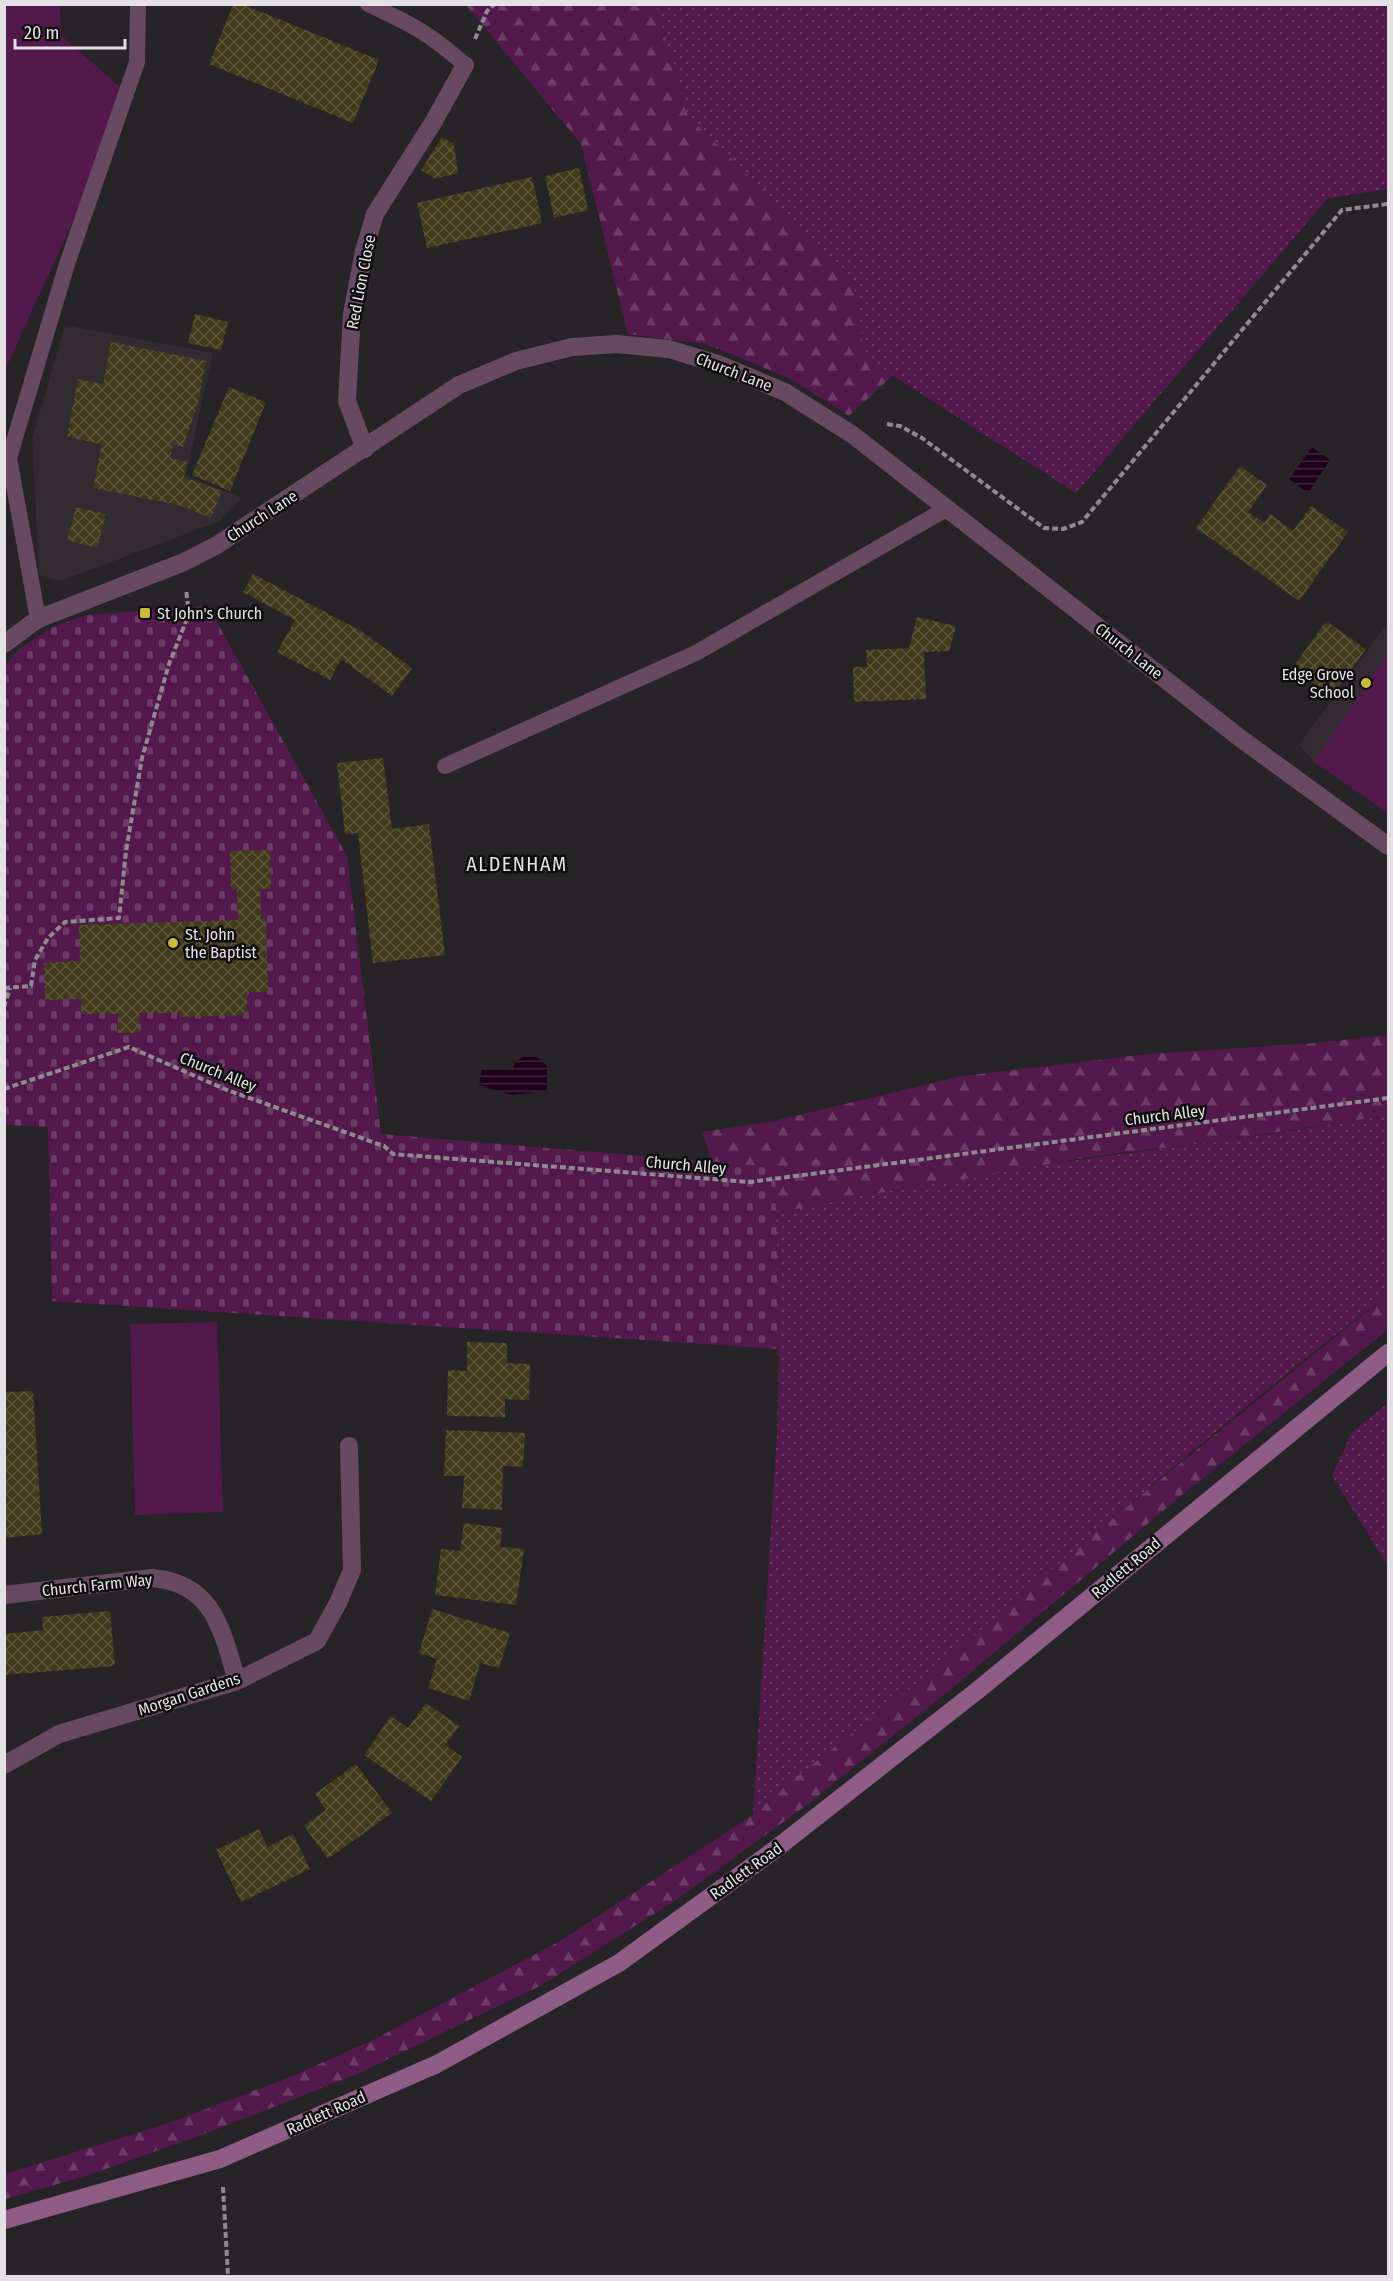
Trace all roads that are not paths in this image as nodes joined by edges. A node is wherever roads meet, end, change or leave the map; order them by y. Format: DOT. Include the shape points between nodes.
graph roads {
  1 [pos="138,4"];
  2 [pos="368,4"];
  3 [pos="465,65"];
  4 [pos="365,449"];
  5 [pos="946,509"];
  6 [pos="38,619"];
  7 [pos="4,644"];
  8 [pos="445,766"];
  9 [pos="1389,846"];
  10 [pos="1389,1353"];
  11 [pos="348,1446"];
  12 [pos="4,1595"];
  13 [pos="237,1681"];
  14 [pos="4,1765"];
  15 [pos="4,2220"];
  1 -- 6 [label="lane" via="136,62 67,264 9,459"];
  2 -- 3 [label="lane" via="412,24"];
  3 -- 4 [label="street, Red Lion Close" via="375,213 364,251 352,314 347,401"];
  4 -- 5 [label="street, Church Lane" via="459,385 516,361 572,347 616,344 669,349 785,392 853,435"];
  4 -- 6 [label="street, Church Lane" via="217,545 184,562"];
  5 -- 8 [label="lane" via="696,653"];
  5 -- 9 [label="street, Church Lane" via="1240,738"];
  6 -- 7 [label="street, Church Lane"];
  10 -- 15 [label="main road, Radlett Road" via="978,1690 773,1851 619,1963 437,2064 220,2159"];
  11 -- 13 [label="street, Morgan Gardens" via="352,1570 338,1603 317,1641"];
  12 -- 13 [label="street, Church Farm Way" via="152,1578 170,1580 192,1591 213,1611"];
  13 -- 14 [label="street, Morgan Gardens" via="59,1734"];
}
